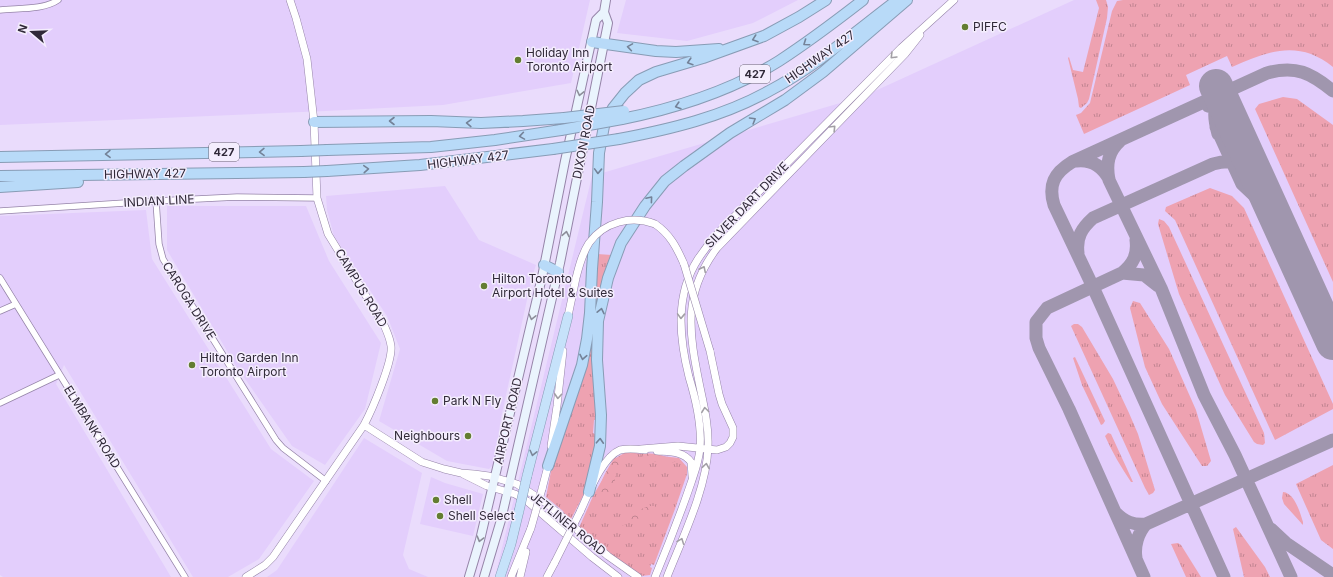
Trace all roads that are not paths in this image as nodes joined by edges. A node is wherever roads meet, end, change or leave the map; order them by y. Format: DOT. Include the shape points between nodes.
graph roads {
  1 [pos="58,0"];
  2 [pos="290,0"];
  3 [pos="606,0"];
  4 [pos="826,0"];
  5 [pos="863,0"];
  6 [pos="898,0"];
  7 [pos="907,0"];
  8 [pos="954,0"];
  9 [pos="0,10"];
  10 [pos="604,12"];
  11 [pos="932,20"];
  12 [pos="592,42"];
  13 [pos="604,43"];
  14 [pos="727,49"];
  15 [pos="623,115"];
  16 [pos="314,122"];
  17 [pos="800,150"];
  18 [pos="806,156"];
  19 [pos="0,157"];
  20 [pos="148,174"];
  21 [pos="0,176"];
  22 [pos="0,187"];
  23 [pos="317,198"];
  24 [pos="156,201"];
  25 [pos="0,211"];
  26 [pos="544,265"];
  27 [pos="558,272"];
  28 [pos="0,278"];
  29 [pos="16,304"];
  30 [pos="0,311"];
  31 [pos="568,316"];
  32 [pos="59,374"];
  33 [pos="0,403"];
  34 [pos="364,425"];
  35 [pos="704,448"];
  36 [pos="641,449"];
  37 [pos="548,466"];
  38 [pos="461,473"];
  39 [pos="495,478"];
  40 [pos="326,481"];
  41 [pos="510,482"];
  42 [pos="691,482"];
  43 [pos="493,487"];
  44 [pos="507,492"];
  45 [pos="589,492"];
  46 [pos="531,528"];
  47 [pos="555,562"];
  48 [pos="618,564"];
  49 [pos="616,575"];
  50 [pos="185,577"];
  51 [pos="246,577"];
  52 [pos="469,577"];
  53 [pos="484,577"];
  54 [pos="500,577"];
  55 [pos="512,577"];
  56 [pos="520,577"];
  57 [pos="547,577"];
  58 [pos="551,577"];
  59 [pos="638,577"];
  60 [pos="656,577"];
  61 [pos="667,577"];
  1 -- 9 [label="street" via="44,6"];
  2 -- 16 [label="street, CAMPUS ROAD" via="306,55"];
  3 -- 10 [label="main road, DIXON ROAD"];
  4 -- 14 [label="highway, one-way" via="764,36"];
  5 -- 15 [label="highway, HIGHWAY 427 / 427, one-way" via="806,43 757,73 717,92 663,110"];
  20 -- 6 [label="highway, HIGHWAY 427 / 427, one-way, bridge" via="304,172 420,165 619,139 689,124 728,111 783,84"];
  45 -- 7 [label="highway, one-way" via="600,446 598,321 608,278 619,247 640,212 665,181 730,133 785,100 823,72"];
  8 -- 11 [label="street, SILVER DART DRIVE"];
  10 -- 12 [label="main road, DIXON ROAD" via="596,20"];
  10 -- 13 [label="main road, DIXON ROAD" via="608,24"];
  11 -- 17 [label="street, SILVER DART DRIVE, one-way"];
  18 -- 11 [label="street, SILVER DART DRIVE, one-way" via="905,54"];
  12 -- 13 [label="highway"];
  12 -- 26 [label="main road, DIXON ROAD, one-way"];
  14 -- 13 [label="highway, one-way" via="676,52"];
  27 -- 13 [label="main road, DIXON ROAD, one-way"];
  14 -- 37 [label="highway, one-way" via="639,80 613,108 604,126 599,153 587,339 582,365"];
  15 -- 16 [label="highway, one-way, bridge" via="480,123"];
  15 -- 19 [label="highway, HIGHWAY 427 / 427, one-way, bridge" via="561,130 438,146"];
  16 -- 23 [label="street, CAMPUS ROAD"];
  17 -- 18 [label="street"];
  17 -- 35 [label="street, SILVER DART DRIVE, one-way" via="718,233 697,260 687,282 681,307 682,341"];
  35 -- 18 [label="street, SILVER DART DRIVE, one-way" via="708,436 691,324 696,288 703,269 717,248"];
  20 -- 21 [label="highway, HIGHWAY 427 / 427"];
  20 -- 22 [label="highway"];
  23 -- 24 [label="street, INDIAN LINE" via="237,197"];
  23 -- 34 [label="street, CAMPUS ROAD" via="328,234 389,337 390,358"];
  24 -- 25 [label="street, INDIAN LINE"];
  24 -- 40 [label="street, CAROGA DRIVE" via="159,244 163,259 276,440"];
  26 -- 27 [label="highway"];
  26 -- 39 [label="main road, AIRPORT ROAD, one-way"];
  27 -- 41 [label="main road, AIRPORT ROAD"];
  28 -- 29 [label="street, ELMBANK ROAD"];
  29 -- 30 [label="street"];
  29 -- 32 [label="street, ELMBANK ROAD"];
  31 -- 35 [label="street, bridge" via="579,264 589,243 598,234 627,220 655,224 662,229 669,236 684,264 710,351 719,394 732,425 733,434 726,447"];
  31 -- 37 [label="street, one-way"];
  31 -- 54 [label="highway, one-way, bridge" via="511,544"];
  32 -- 33 [label="street"];
  32 -- 50 [label="street, ELMBANK ROAD"];
  34 -- 38 [label="street" via="422,462"];
  34 -- 40 [label="street, CAMPUS ROAD"];
  35 -- 36 [label="street" via="678,446"];
  35 -- 42 [label="street, SILVER DART DRIVE"];
  61 -- 35 [label="street, SILVER DART DRIVE, one-way" via="702,484"];
  36 -- 42 [label="street" via="677,452 685,456 691,462"];
  36 -- 45 [label="street" via="627,449 613,454"];
  37 -- 46 [label="street, bridge"];
  38 -- 39 [label="street, JETLINER ROAD"];
  38 -- 43 [label="street, JETLINER ROAD"];
  39 -- 41 [label="street, JETLINER ROAD"];
  39 -- 43 [label="main road, AIRPORT ROAD"];
  40 -- 51 [label="street, CAMPUS ROAD" via="273,557"];
  41 -- 44 [label="main road, AIRPORT ROAD"];
  41 -- 48 [label="street, JETLINER ROAD" via="546,503"];
  42 -- 60 [label="street, SILVER DART DRIVE"];
  43 -- 44 [label="street, JETLINER ROAD"];
  43 -- 52 [label="main road, AIRPORT ROAD, one-way"];
  44 -- 49 [label="street, JETLINER ROAD" via="527,500"];
  44 -- 53 [label="main road, AIRPORT ROAD"];
  45 -- 47 [label="street, bridge"];
  46 -- 55 [label="street"];
  46 -- 56 [label="street"];
  47 -- 57 [label="street"];
  47 -- 58 [label="street"];
  48 -- 49 [label="street"];
  48 -- 59 [label="street, JETLINER ROAD"];
}
